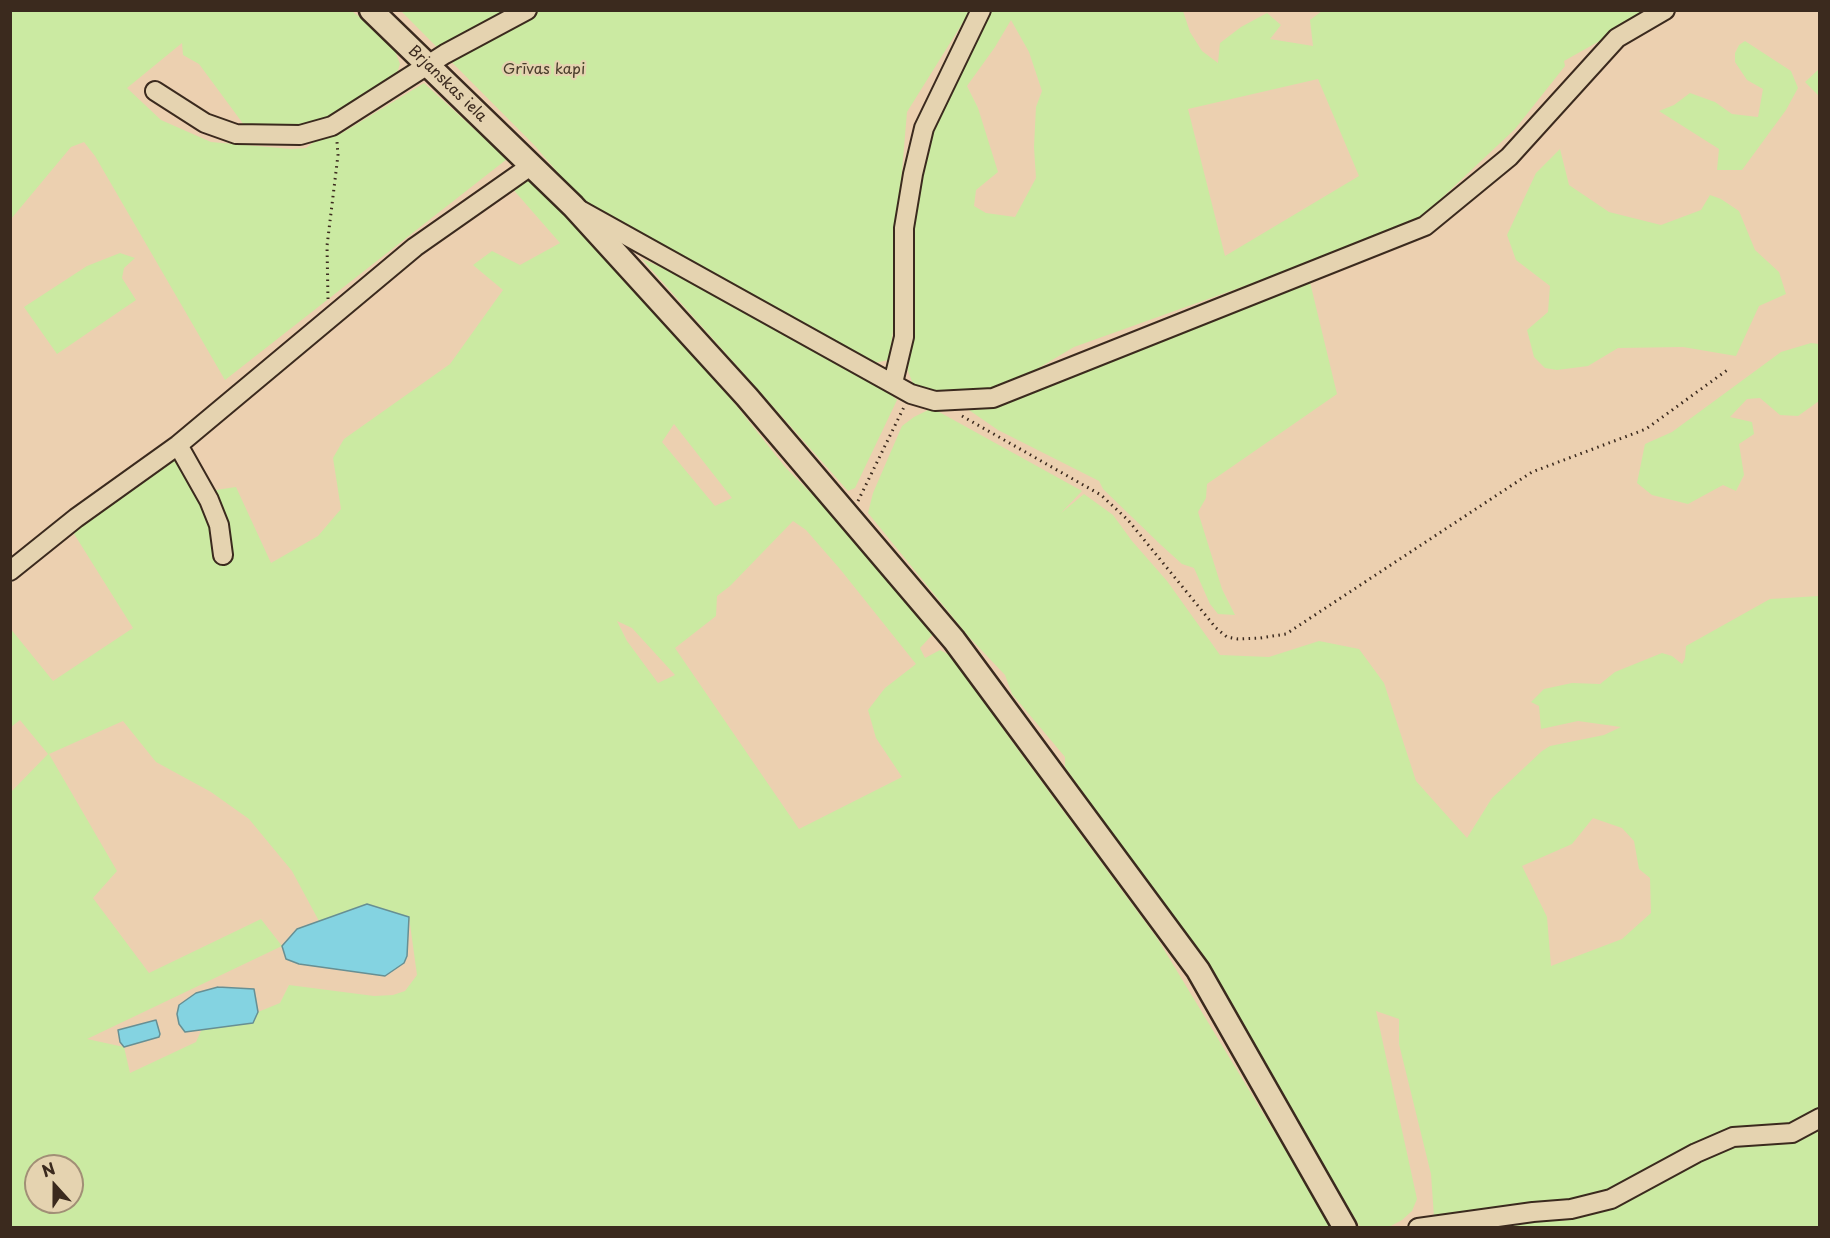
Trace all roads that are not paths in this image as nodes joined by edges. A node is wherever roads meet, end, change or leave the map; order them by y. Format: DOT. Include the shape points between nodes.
graph roads {
  1 [pos="371,10"];
  2 [pos="527,10"];
  3 [pos="981,10"];
  4 [pos="1665,10"];
  5 [pos="429,66"];
  6 [pos="155,91"];
  7 [pos="528,161"];
  8 [pos="573,206"];
  9 [pos="893,383"];
  10 [pos="178,445"];
  11 [pos="224,555"];
  12 [pos="10,571"];
  13 [pos="1820,1119"];
  14 [pos="1345,1227"];
  15 [pos="1418,1227"];
  1 -- 5 [label="main road, Brjanskas iela"];
  2 -- 5 [label="street"];
  3 -- 9 [label="street" via="924,128 904,228 904,337"];
  4 -- 9 [label="street" via="1617,38 1509,157 1425,226 993,398 935,400 911,394"];
  5 -- 6 [label="street" via="332,126 300,135 236,134 205,123"];
  5 -- 7 [label="main road, Brjanskas iela"];
  7 -- 8 [label="main road, Brjanskas iela"];
  7 -- 10 [label="street" via="415,247"];
  8 -- 9 [label="street"];
  8 -- 14 [label="main road, Brjanskas iela" via="747,397 954,640 1198,970"];
  10 -- 11 [label="street" via="209,500 219,525"];
  10 -- 12 [label="street"];
  13 -- 15 [label="street" via="1792,1133 1733,1137 1611,1199 1571,1209"];
}
